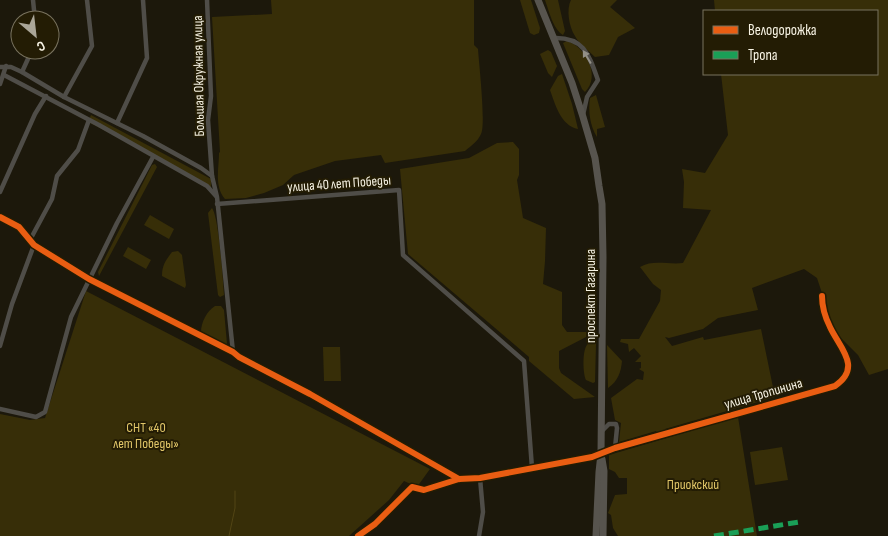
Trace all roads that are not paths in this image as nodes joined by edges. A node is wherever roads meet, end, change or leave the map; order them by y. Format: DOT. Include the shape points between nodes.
graph roads {
  1 [pos="87,0"];
  2 [pos="143,0"];
  3 [pos="208,0"];
  4 [pos="538,0"];
  5 [pos="554,38"];
  6 [pos="27,60"];
  7 [pos="0,66"];
  8 [pos="6,66"];
  9 [pos="22,72"];
  10 [pos="4,75"];
  11 [pos="0,84"];
  12 [pos="46,96"];
  13 [pos="64,97"];
  14 [pos="583,117"];
  15 [pos="89,120"];
  16 [pos="117,123"];
  17 [pos="153,157"];
  18 [pos="212,176"];
  19 [pos="0,192"];
  20 [pos="217,197"];
  21 [pos="218,204"];
  22 [pos="0,217"];
  23 [pos="30,240"];
  24 [pos="34,245"];
  25 [pos="89,279"];
  26 [pos="822,296"];
  27 [pos="0,346"];
  28 [pos="233,352"];
  29 [pos="0,409"];
  30 [pos="601,432"];
  31 [pos="615,448"];
  32 [pos="601,454"];
  33 [pos="532,468"];
  34 [pos="480,478"];
  35 [pos="458,479"];
  36 [pos="358,536"];
  37 [pos="479,536"];
  38 [pos="596,536"];
  39 [pos="603,536"];
  1 -- 13 [label="street" via="92,46"];
  2 -- 16 [label="street" via="147,58"];
  3 -- 18 [label="street, Большая Окружная улица" via="211,96 208,120"];
  4 -- 5 [label="main road, проспект Гагарина"];
  5 -- 14 [label="main road, проспект Гагарина"];
  14 -- 5 [label="street, one-way" via="587,97 598,80 584,50 575,41"];
  6 -- 9 [label="street"];
  7 -- 8 [label="street"];
  8 -- 9 [label="street"];
  8 -- 10 [label="street"];
  9 -- 13 [label="street"];
  10 -- 11 [label="street"];
  10 -- 12 [label="street"];
  12 -- 15 [label="street"];
  12 -- 19 [label="street"];
  13 -- 16 [label="street"];
  14 -- 30 [label="main road, проспект Гагарина" via="596,163 602,204"];
  15 -- 17 [label="street"];
  15 -- 23 [label="street" via="78,150 57,176 52,199"];
  16 -- 18 [label="street"];
  17 -- 20 [label="street" via="207,186"];
  17 -- 25 [label="street"];
  18 -- 20 [label="street, Большая Окружная улица"];
  20 -- 21 [label="street, Большая Окружная улица"];
  21 -- 28 [label="street"];
  21 -- 33 [label="street, улица 40 лет Победы" via="399,190 403,255 524,361"];
  22 -- 23 [label="street" via="20,227"];
  23 -- 24 [label="street"];
  24 -- 25 [label="street"];
  24 -- 27 [label="street"];
  25 -- 28 [label="street"];
  25 -- 29 [label="street" via="72,317 45,412 36,417"];
  26 -- 31 [label="street, улица Тропинина" via="822,307 831,329 846,352 847,370 841,382"];
  28 -- 35 [label="street"];
  30 -- 31 [label="street" via="609,424 616,424"];
  30 -- 32 [label="main road, проспект Гагарина"];
  31 -- 32 [label="street, улица Тропинина"];
  32 -- 33 [label="street, улица Тропинина"];
  32 -- 38 [label="main road, проспект Гагарина"];
  32 -- 39 [label="main road, проспект Гагарина" via="604,471"];
  33 -- 34 [label="street, улица Тропинина"];
  34 -- 35 [label="street, улица Тропинина"];
  34 -- 37 [label="street" via="483,512"];
  35 -- 36 [label="street, улица Тропинина" via="424,490 412,487 375,524"];
}
